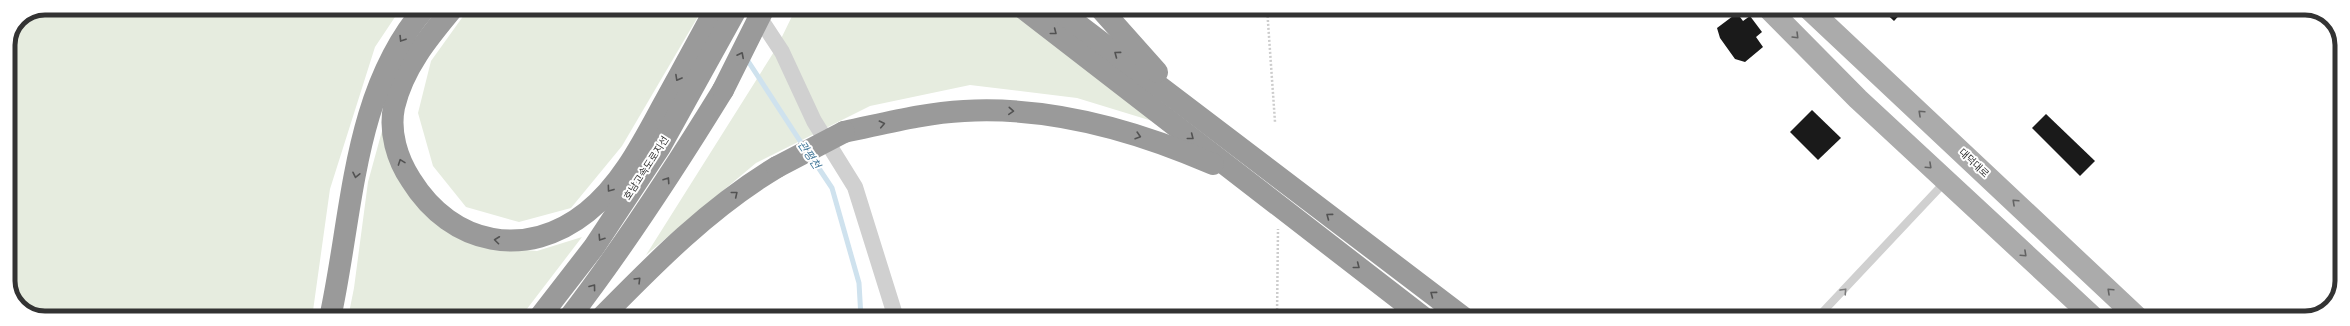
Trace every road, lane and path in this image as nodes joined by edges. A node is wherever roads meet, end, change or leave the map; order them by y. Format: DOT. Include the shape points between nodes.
graph roads {
  1 [pos="420,15"];
  2 [pos="448,15"];
  3 [pos="714,15"];
  4 [pos="732,15"];
  5 [pos="758,15"];
  6 [pos="760,15"];
  7 [pos="1032,15"];
  8 [pos="1065,15"];
  9 [pos="1106,15"];
  10 [pos="1267,15"];
  11 [pos="1775,15"];
  12 [pos="1815,15"];
  13 [pos="703,53"];
  14 [pos="1275,122"];
  15 [pos="1215,129"];
  16 [pos="1946,182"];
  17 [pos="1260,190"];
  18 [pos="1278,230"];
  19 [pos="331,311"];
  20 [pos="544,311"];
  21 [pos="574,311"];
  22 [pos="608,311"];
  23 [pos="894,311"];
  24 [pos="1278,311"];
  25 [pos="1415,311"];
  26 [pos="1455,311"];
  27 [pos="1823,311"];
  28 [pos="2086,311"];
  29 [pos="2131,311"];
  1 -- 19 [label="highway, one-way" via="403,36 390,59 374,99 355,176"];
  13 -- 2 [label="highway, one-way" via="605,197 569,225 549,235 513,241 491,239 455,225 428,203 402,166 395,145 394,108 406,73"];
  3 -- 13 [label="highway"];
  4 -- 13 [label="highway, 호남고속도로지선"];
  5 -- 23 [label="street" via="782,52 814,122 855,187"];
  21 -- 6 [label="highway, one-way, bridge" via="677,166 723,90"];
  7 -- 17 [label="highway, one-way"];
  15 -- 8 [label="highway, one-way"];
  9 -- 15 [label="highway" via="1169,85"];
  10 -- 14 [label="path"];
  11 -- 16 [label="main road, one-way" via="1858,99"];
  29 -- 12 [label="main road, 대덕대로, one-way"];
  13 -- 20 [label="highway, 호남고속도로지선, one-way" via="660,148 594,247"];
  26 -- 15 [label="highway, one-way"];
  27 -- 16 [label="lane, one-way"];
  16 -- 28 [label="main road, one-way"];
  22 -- 17 [label="highway, one-way, bridge" via="691,229 741,189 844,132 928,115 963,111 1039,113 1117,129 1153,140 1219,167"];
  17 -- 25 [label="highway, one-way"];
  18 -- 24 [label="path"];
}
